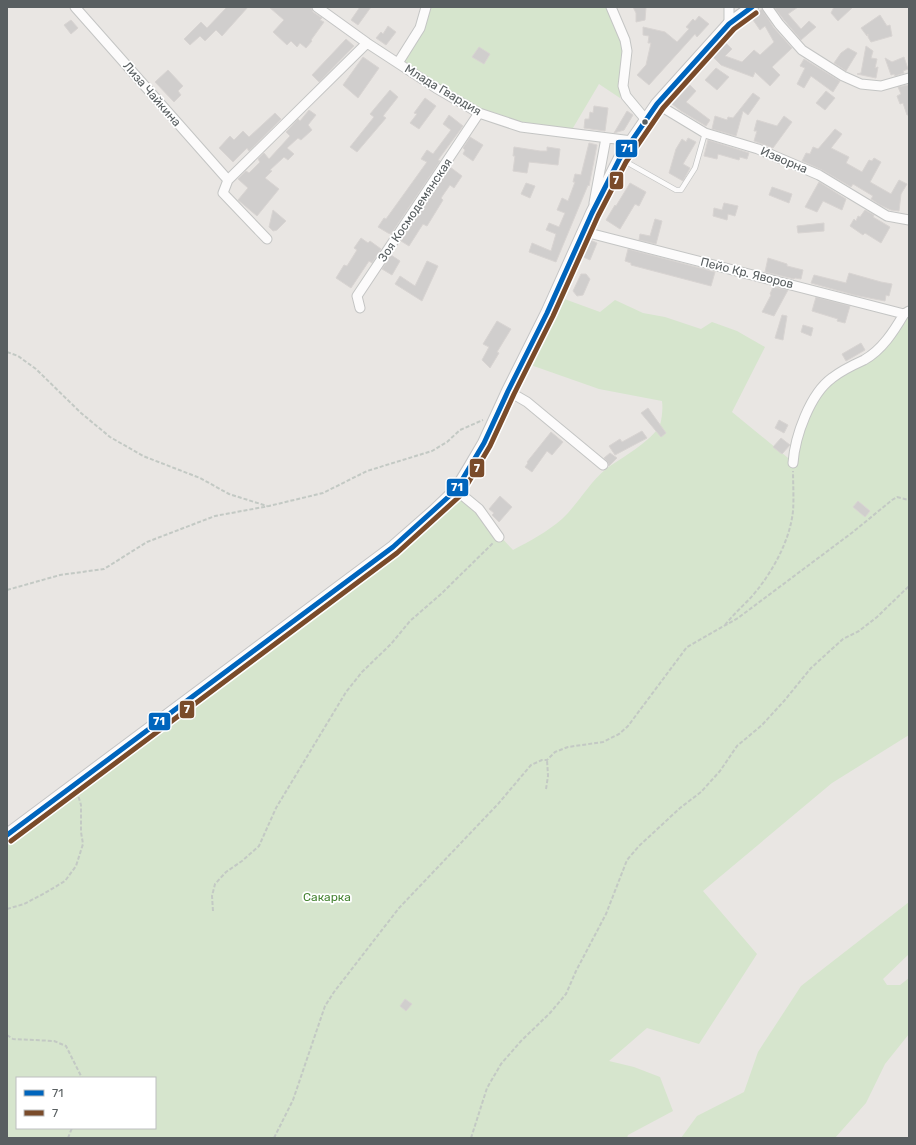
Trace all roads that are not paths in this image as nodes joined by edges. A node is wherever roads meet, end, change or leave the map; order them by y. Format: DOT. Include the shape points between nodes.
graph roads {
  1 [pos="75,7"];
  2 [pos="317,7"];
  3 [pos="426,7"];
  4 [pos="611,7"];
  5 [pos="730,7"];
  6 [pos="752,7"];
  7 [pos="767,7"];
  8 [pos="729,24"];
  9 [pos="367,43"];
  10 [pos="398,63"];
  11 [pos="909,78"];
  12 [pos="657,104"];
  13 [pos="479,113"];
  14 [pos="646,120"];
  15 [pos="705,132"];
  16 [pos="606,138"];
  17 [pos="632,141"];
  18 [pos="620,158"];
  19 [pos="228,180"];
  20 [pos="592,213"];
  21 [pos="909,220"];
  22 [pos="585,232"];
  23 [pos="267,239"];
  24 [pos="360,308"];
  25 [pos="906,312"];
  26 [pos="508,391"];
  27 [pos="793,463"];
  28 [pos="603,465"];
  29 [pos="456,490"];
  30 [pos="499,537"];
  31 [pos="7,835"];
  1 -- 19 [label="street, Лиза Чайкина"];
  2 -- 9 [label="street, Млада Гвардия"];
  3 -- 10 [label="street" via="420,28"];
  4 -- 14 [label="street" via="627,51 624,86 626,96"];
  5 -- 8 [label="street"];
  6 -- 8 [label="main road"];
  7 -- 11 [label="street" via="802,50 843,76 861,84 881,86"];
  8 -- 12 [label="main road"];
  9 -- 10 [label="street, Млада Гвардия"];
  9 -- 19 [label="street"];
  10 -- 13 [label="street, Млада Гвардия"];
  12 -- 14 [label="main road"];
  12 -- 15 [label="street, Изворна"];
  13 -- 16 [label="street, Млада Гвардия" via="520,127"];
  13 -- 24 [label="street, Зоя Космодемянская" via="357,296"];
  14 -- 17 [label="main road"];
  15 -- 18 [label="lane" via="695,168 681,190 676,190"];
  15 -- 21 [label="street, Изворна" via="758,149 819,175 887,216"];
  16 -- 17 [label="street, Млада Гвардия"];
  16 -- 20 [label="street"];
  17 -- 18 [label="main road"];
  18 -- 20 [label="main road"];
  19 -- 23 [label="street" via="223,193"];
  20 -- 22 [label="main road"];
  22 -- 25 [label="street, Пейо Кр. Яворов"];
  22 -- 26 [label="main road"];
  25 -- 27 [label="street" via="880,348 831,378 817,392 806,414 794,451"];
  26 -- 28 [label="street" via="527,402"];
  26 -- 29 [label="main road" via="484,443"];
  29 -- 30 [label="street" via="479,509"];
  29 -- 31 [label="main road" via="393,547"];
}
